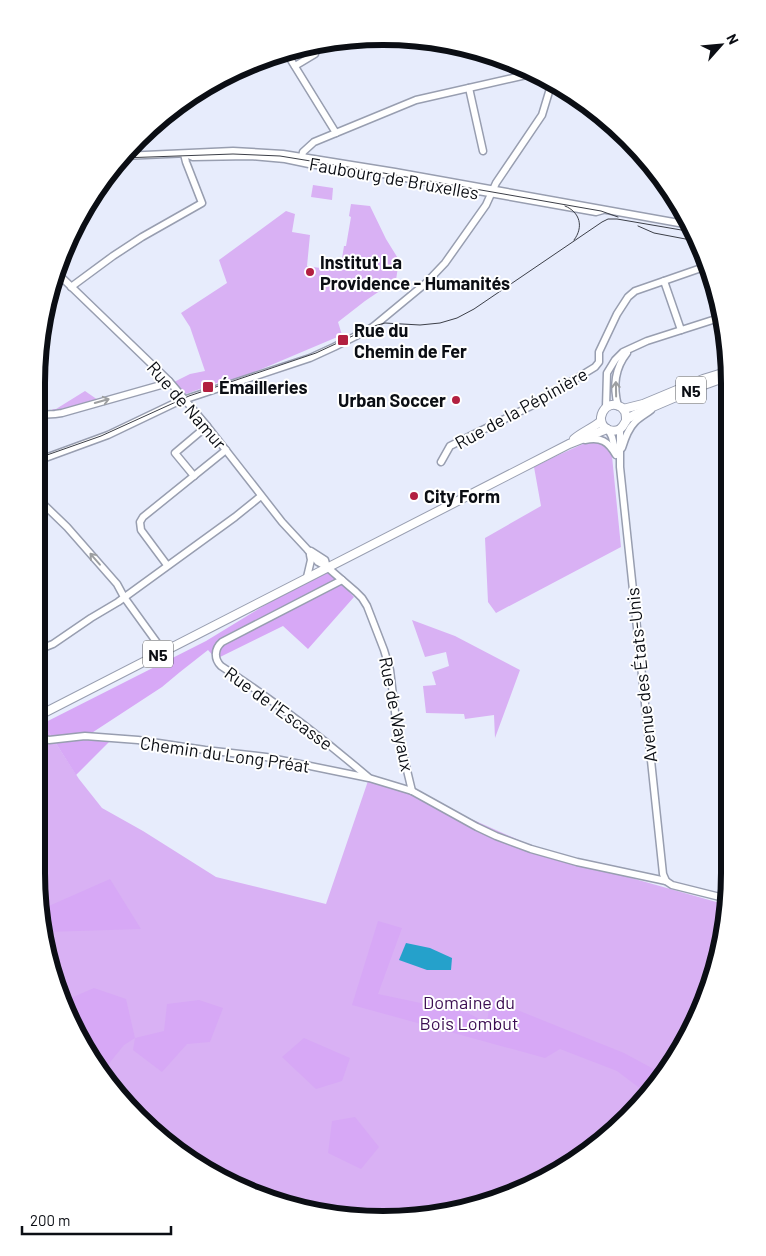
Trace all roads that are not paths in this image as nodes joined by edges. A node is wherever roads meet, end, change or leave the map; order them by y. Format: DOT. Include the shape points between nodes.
graph roads {
  1 [pos="315,52"];
  2 [pos="290,59"];
  3 [pos="295,66"];
  4 [pos="520,75"];
  5 [pos="469,88"];
  6 [pos="550,89"];
  7 [pos="336,133"];
  8 [pos="484,151"];
  9 [pos="184,154"];
  10 [pos="133,156"];
  11 [pos="301,160"];
  12 [pos="492,192"];
  13 [pos="681,223"];
  14 [pos="701,268"];
  15 [pos="62,278"];
  16 [pos="664,281"];
  17 [pos="71,287"];
  18 [pos="715,319"];
  19 [pos="681,330"];
  20 [pos="629,350"];
  21 [pos="597,364"];
  22 [pos="608,370"];
  23 [pos="616,372"];
  24 [pos="721,374"];
  25 [pos="721,379"];
  26 [pos="169,381"];
  27 [pos="184,400"];
  28 [pos="654,406"];
  29 [pos="606,407"];
  30 [pos="621,407"];
  31 [pos="45,415"];
  32 [pos="626,420"];
  33 [pos="601,421"];
  34 [pos="207,426"];
  35 [pos="608,429"];
  36 [pos="620,429"];
  37 [pos="569,444"];
  38 [pos="226,450"];
  39 [pos="618,453"];
  40 [pos="45,458"];
  41 [pos="442,462"];
  42 [pos="194,476"];
  43 [pos="261,496"];
  44 [pos="45,506"];
  45 [pos="308,549"];
  46 [pos="167,565"];
  47 [pos="327,567"];
  48 [pos="307,577"];
  49 [pos="342,580"];
  50 [pos="124,597"];
  51 [pos="45,648"];
  52 [pos="163,651"];
  53 [pos="45,712"];
  54 [pos="45,739"];
  55 [pos="369,778"];
  56 [pos="412,791"];
  57 [pos="666,882"];
  58 [pos="720,897"];
  1 -- 3 [label="street"];
  2 -- 3 [label="street"];
  3 -- 7 [label="street"];
  4 -- 5 [label="street"];
  5 -- 7 [label="street" via="416,100"];
  5 -- 8 [label="street"];
  6 -- 12 [label="street" via="542,115"];
  7 -- 11 [label="street" via="308,146"];
  9 -- 10 [label="street, Faubourg de Bruxelles"];
  9 -- 11 [label="street, Faubourg de Bruxelles" via="250,152 283,154"];
  9 -- 17 [label="street" via="202,203 142,237"];
  11 -- 12 [label="street, Faubourg de Bruxelles" via="402,173"];
  12 -- 13 [label="street, Faubourg de Bruxelles"];
  12 -- 27 [label="street" via="445,263 426,283 368,330 310,358"];
  14 -- 16 [label="street, Rue de la Pépinière"];
  15 -- 17 [label="street, Rue de Namur"];
  16 -- 19 [label="street"];
  16 -- 21 [label="street, Rue de la Pépinière" via="628,296 599,352"];
  17 -- 26 [label="street, Rue de Namur"];
  18 -- 19 [label="street"];
  19 -- 20 [label="street"];
  20 -- 22 [label="street" via="623,352"];
  20 -- 23 [label="street"];
  21 -- 22 [label="street"];
  21 -- 41 [label="street, Rue de la Pépinière" via="533,405 450,446"];
  22 -- 23 [label="street"];
  22 -- 29 [label="street"];
  30 -- 23 [label="street, one-way" via="616,396"];
  24 -- 30 [label="main road, N5" via="643,404"];
  25 -- 28 [label="main road, N5"];
  26 -- 27 [label="street, Rue de Namur"];
  31 -- 26 [label="street, one-way"];
  27 -- 34 [label="street, Rue de Namur"];
  27 -- 40 [label="street" via="108,435"];
  28 -- 32 [label="main road, N5"];
  28 -- 39 [label="street" via="629,430"];
  29 -- 30 [label="main road, N5"];
  29 -- 33 [label="main road"];
  30 -- 32 [label="main road"];
  32 -- 36 [label="main road, N5"];
  33 -- 35 [label="main road"];
  33 -- 37 [label="main road, N5"];
  34 -- 38 [label="street, Rue de Namur"];
  34 -- 42 [label="street" via="176,453"];
  35 -- 36 [label="main road, N5"];
  35 -- 37 [label="main road, N5"];
  35 -- 39 [label="street, Avenue des États-Unis"];
  36 -- 39 [label="street, Avenue des États-Unis"];
  37 -- 39 [label="street" via="602,440"];
  37 -- 47 [label="main road, N5"];
  38 -- 42 [label="street"];
  38 -- 43 [label="street, Rue de Namur"];
  39 -- 57 [label="street, Avenue des États-Unis"];
  42 -- 46 [label="street" via="140,522 141,530"];
  43 -- 45 [label="street, Rue de Namur"];
  43 -- 46 [label="street"];
  50 -- 44 [label="street, one-way" via="117,584"];
  45 -- 47 [label="street, Rue de Namur" via="325,560"];
  45 -- 48 [label="street" via="311,560"];
  46 -- 50 [label="street"];
  47 -- 48 [label="main road, N5"];
  47 -- 49 [label="street, Rue de Wayaux"];
  48 -- 52 [label="main road, N5"];
  49 -- 55 [label="street, Rue de l'Escasse" via="222,642 216,656 221,666 310,730"];
  49 -- 56 [label="street, Rue de Wayaux" via="367,606 384,650 390,670 397,729"];
  50 -- 51 [label="street"];
  50 -- 52 [label="street"];
  52 -- 53 [label="main road, N5"];
  54 -- 55 [label="street, Chemin du Long Préat" via="85,736 138,740 266,757"];
  55 -- 56 [label="street, Chemin du Long Préat"];
  56 -- 57 [label="street, Chemin du Long Préat" via="477,827 531,850"];
  57 -- 58 [label="street"];
}
